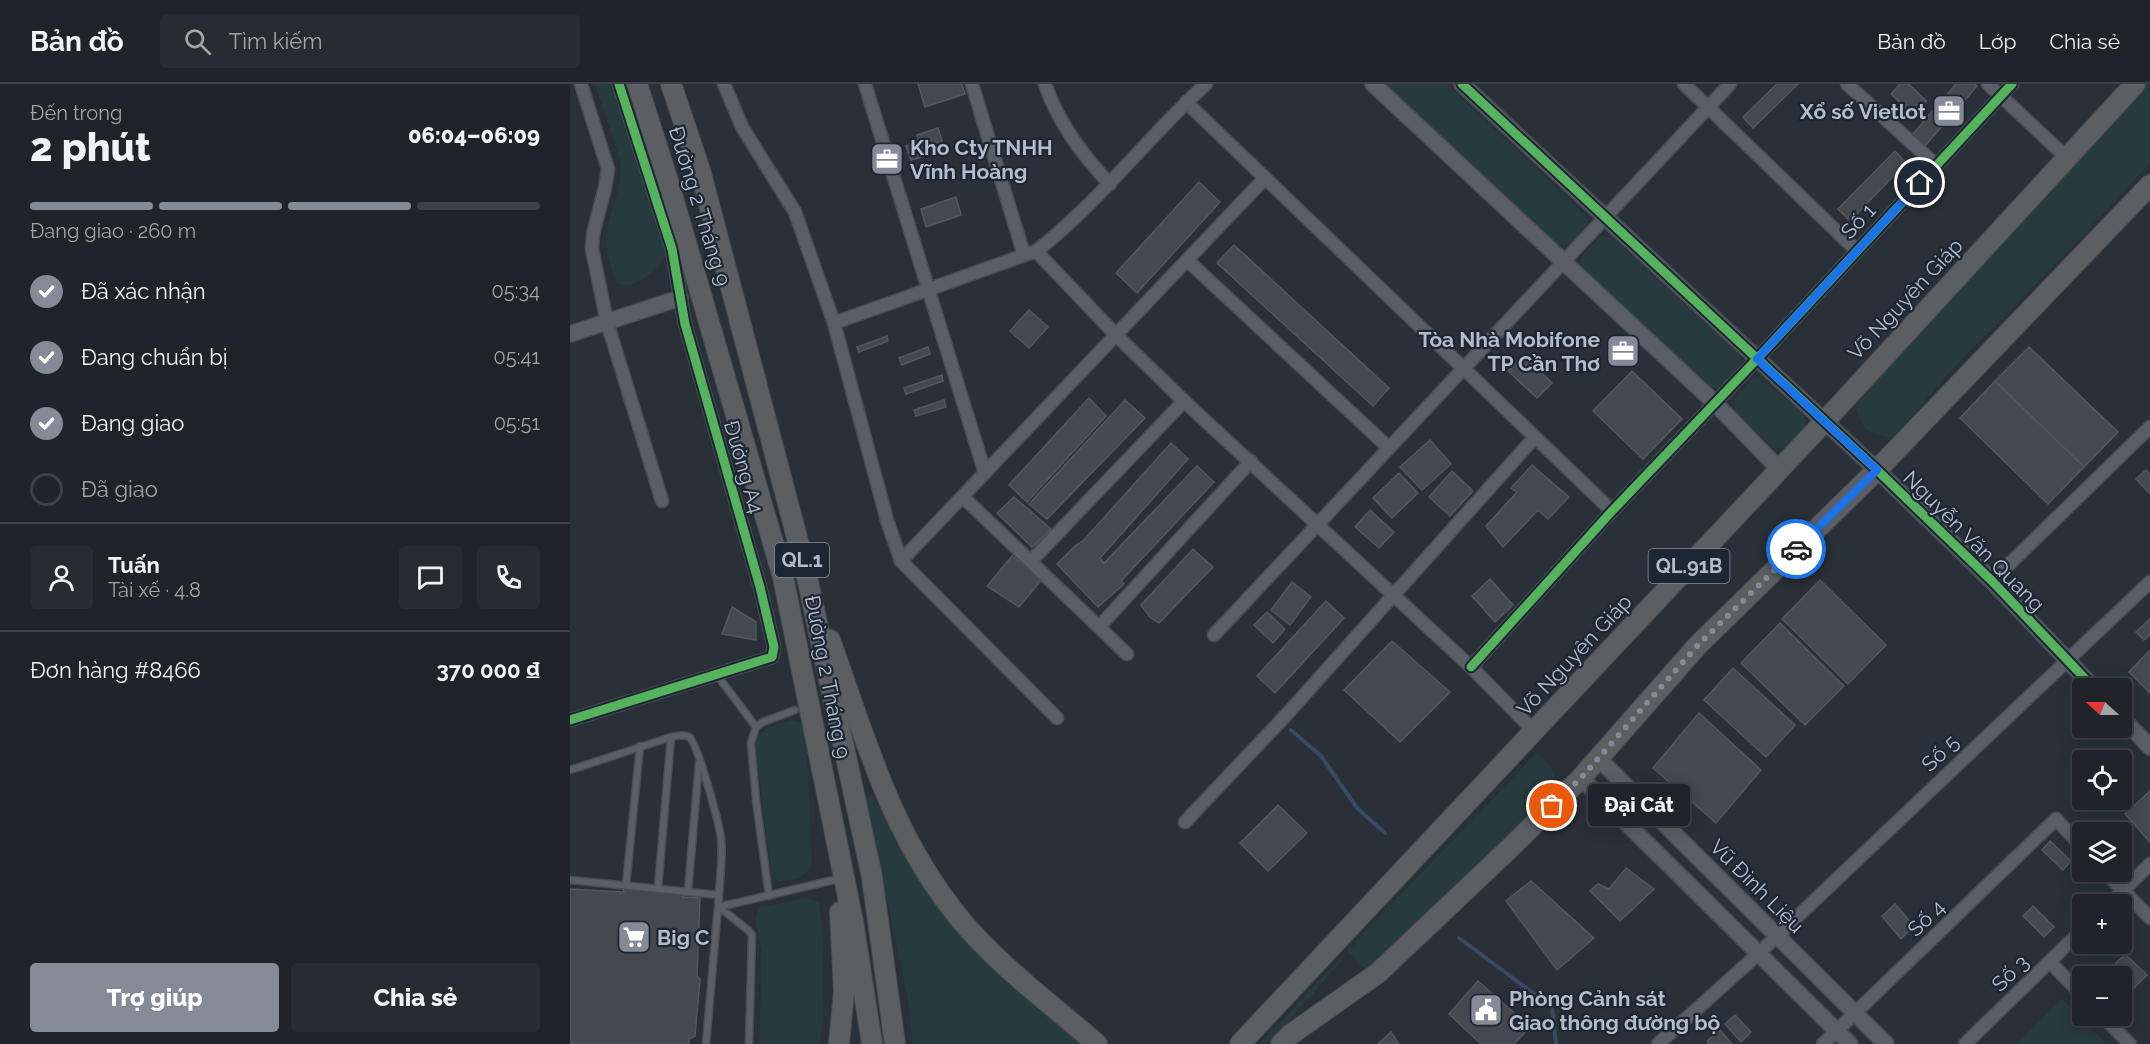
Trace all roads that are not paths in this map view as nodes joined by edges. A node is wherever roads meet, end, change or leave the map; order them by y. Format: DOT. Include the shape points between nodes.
graph roads {
  1 [pos="581,84"];
  2 [pos="618,84"];
  3 [pos="637,84"];
  4 [pos="671,84"];
  5 [pos="724,84"];
  6 [pos="865,84"];
  7 [pos="972,84"];
  8 [pos="1045,84"];
  9 [pos="1206,84"];
  10 [pos="1373,84"];
  11 [pos="1462,84"];
  12 [pos="1684,84"];
  13 [pos="1730,84"];
  14 [pos="1847,84"];
  15 [pos="1988,84"];
  16 [pos="2012,84"];
  17 [pos="2135,84"];
  18 [pos="2000,96"];
  19 [pos="1186,102"];
  20 [pos="1709,107"];
  21 [pos="2067,158"];
  22 [pos="1936,165"];
  23 [pos="1265,178"];
  24 [pos="1110,184"];
  25 [pos="2150,185"];
  26 [pos="1605,217"];
  27 [pos="1857,251"];
  28 [pos="1030,253"];
  29 [pos="1187,260"];
  30 [pos="1563,262"];
  31 [pos="927,290"];
  32 [pos="680,298"];
  33 [pos="607,322"];
  34 [pos="834,323"];
  35 [pos="570,334"];
  36 [pos="1116,335"];
  37 [pos="1757,359"];
  38 [pos="1464,368"];
  39 [pos="1184,401"];
  40 [pos="1715,403"];
  41 [pos="1825,422"];
  42 [pos="2150,427"];
  43 [pos="1535,437"];
  44 [pos="1389,448"];
  45 [pos="1251,461"];
  46 [pos="1779,469"];
  47 [pos="1877,470"];
  48 [pos="985,473"];
  49 [pos="963,497"];
  50 [pos="662,501"];
  51 [pos="1612,511"];
  52 [pos="1318,524"];
  53 [pos="901,561"];
  54 [pos="1031,561"];
  55 [pos="805,568"];
  56 [pos="1992,581"];
  57 [pos="2150,582"];
  58 [pos="1393,595"];
  59 [pos="1099,627"];
  60 [pos="1214,635"];
  61 [pos="1127,654"];
  62 [pos="2066,660"];
  63 [pos="1471,667"];
  64 [pos="717,675"];
  65 [pos="2084,678"];
  66 [pos="795,710"];
  67 [pos="1057,718"];
  68 [pos="570,720"];
  69 [pos="756,727"];
  70 [pos="2132,728"];
  71 [pos="1535,732"];
  72 [pos="671,737"];
  73 [pos="640,746"];
  74 [pos="2150,747"];
  75 [pos="699,757"];
  76 [pos="1598,758"];
  77 [pos="570,770"];
  78 [pos="822,770"];
  79 [pos="1581,778"];
  80 [pos="1185,822"];
  81 [pos="2072,836"];
  82 [pos="2150,864"];
  83 [pos="838,879"];
  84 [pos="570,880"];
  85 [pos="2114,882"];
  86 [pos="626,885"];
  87 [pos="658,888"];
  88 [pos="688,891"];
  89 [pos="2123,891"];
  90 [pos="2120,894"];
  91 [pos="719,895"];
  92 [pos="769,896"];
  93 [pos="719,907"];
  94 [pos="2150,918"];
  95 [pos="1777,936"];
  96 [pos="2072,940"];
  97 [pos="1758,954"];
  98 [pos="2049,962"];
  99 [pos="2072,985"];
  100 [pos="1856,1014"];
  101 [pos="2112,1026"];
  102 [pos="1837,1032"];
  103 [pos="706,1044"];
  104 [pos="749,1044"];
  105 [pos="839,1044"];
  106 [pos="872,1044"];
  107 [pos="895,1044"];
  108 [pos="1097,1044"];
  109 [pos="1240,1044"];
  110 [pos="1281,1044"];
  111 [pos="1658,1044"];
  112 [pos="1823,1044"];
  113 [pos="1850,1044"];
  114 [pos="1886,1044"];
  115 [pos="1965,1044"];
  116 [pos="2130,1044"];
  1 -- 33 [label="street" via="608,169 592,249"];
  2 -- 32 [label="street, Đường A4" via="672,249"];
  3 -- 78 [label="highway, Đường 2 Tháng 9 / QL.1" via="783,577"];
  4 -- 55 [label="highway, Đường 2 Tháng 9 / QL.1" via="699,170"];
  5 -- 34 [label="street" via="742,126 795,212"];
  6 -- 31 [label="street"];
  7 -- 28 [label="street"];
  8 -- 24 [label="street" via="1066,129"];
  9 -- 19 [label="street"];
  10 -- 30 [label="street"];
  11 -- 26 [label="street, Nguyễn Văn Quang"];
  12 -- 20 [label="street"];
  13 -- 20 [label="street"];
  14 -- 22 [label="street"];
  15 -- 18 [label="street"];
  16 -- 18 [label="street, Số 1"];
  17 -- 21 [label="highway, Võ Nguyên Giáp / QL.91B"];
  18 -- 21 [label="street"];
  18 -- 22 [label="street, Số 1"];
  19 -- 23 [label="street"];
  19 -- 24 [label="street"];
  20 -- 26 [label="street"];
  20 -- 27 [label="street"];
  21 -- 41 [label="highway, Võ Nguyên Giáp / QL.91B"];
  22 -- 27 [label="street, Số 1"];
  23 -- 29 [label="street"];
  23 -- 38 [label="street"];
  24 -- 28 [label="street" via="1050,241"];
  25 -- 47 [label="highway, QL.91B"];
  26 -- 30 [label="street"];
  26 -- 37 [label="street, Nguyễn Văn Quang"];
  27 -- 37 [label="street, Số 1"];
  28 -- 31 [label="street"];
  28 -- 36 [label="street"];
  29 -- 36 [label="street"];
  29 -- 44 [label="street"];
  30 -- 38 [label="street"];
  30 -- 40 [label="street"];
  31 -- 34 [label="street"];
  31 -- 48 [label="street"];
  32 -- 33 [label="street"];
  32 -- 64 [label="street, Đường A4" via="774,647 772,657"];
  33 -- 35 [label="street"];
  33 -- 50 [label="street"];
  34 -- 53 [label="street"];
  36 -- 39 [label="street"];
  36 -- 48 [label="street"];
  37 -- 40 [label="street, Số 1"];
  37 -- 41 [label="street, Nguyễn Văn Quang"];
  38 -- 43 [label="street"];
  38 -- 44 [label="street"];
  39 -- 45 [label="street"];
  39 -- 54 [label="street"];
  40 -- 46 [label="street"];
  40 -- 51 [label="street, Số 1"];
  41 -- 46 [label="highway, Võ Nguyên Giáp / QL.91B"];
  41 -- 47 [label="street, Nguyễn Văn Quang"];
  42 -- 56 [label="street"];
  43 -- 51 [label="street"];
  43 -- 58 [label="street"];
  44 -- 52 [label="street"];
  45 -- 52 [label="street"];
  45 -- 59 [label="street"];
  46 -- 71 [label="highway, Võ Nguyên Giáp / QL.91B"];
  47 -- 56 [label="street, Nguyễn Văn Quang"];
  47 -- 76 [label="highway, QL.91B" via="1698,645"];
  48 -- 49 [label="street"];
  49 -- 53 [label="street"];
  49 -- 54 [label="street"];
  51 -- 63 [label="street, Số 1"];
  52 -- 58 [label="street"];
  52 -- 60 [label="street"];
  53 -- 67 [label="street"];
  54 -- 59 [label="street"];
  55 -- 107 [label="highway, Đường 2 Tháng 9 / QL.1" via="872,877"];
  55 -- 108 [label="highway" via="883,790 931,881 961,920 1005,964"];
  56 -- 62 [label="street, Nguyễn Văn Quang"];
  57 -- 62 [label="street, Số 5"];
  58 -- 63 [label="street"];
  58 -- 80 [label="street"];
  59 -- 61 [label="street"];
  62 -- 65 [label="street, Nguyễn Văn Quang"];
  62 -- 95 [label="street, Số 5"];
  63 -- 71 [label="street"];
  64 -- 68 [label="street, Đường A4"];
  64 -- 69 [label="lane"];
  66 -- 69 [label="lane"];
  69 -- 92 [label="lane" via="751,743"];
  70 -- 74 [label="street"];
  71 -- 109 [label="highway, Võ Nguyên Giáp / QL.91B"];
  72 -- 73 [label="lane"];
  72 -- 75 [label="lane" via="691,738"];
  72 -- 87 [label="lane"];
  73 -- 77 [label="lane"];
  73 -- 86 [label="lane"];
  75 -- 88 [label="lane"];
  75 -- 91 [label="lane" via="721,836"];
  76 -- 79 [label="highway, QL.91B"];
  76 -- 95 [label="street, Vũ Đình Liệu"];
  78 -- 83 [label="highway"];
  78 -- 106 [label="highway, Đường 2 Tháng 9 / QL.1" via="853,922"];
  79 -- 97 [label="street"];
  79 -- 110 [label="highway, QL.91B" via="1378,973"];
  81 -- 100 [label="street, Số 4" via="2056,819"];
  82 -- 89 [label="street"];
  83 -- 92 [label="lane"];
  83 -- 105 [label="highway" via="844,992"];
  84 -- 86 [label="lane"];
  85 -- 89 [label="street"];
  86 -- 87 [label="lane"];
  87 -- 88 [label="lane"];
  88 -- 91 [label="lane"];
  89 -- 90 [label="street"];
  89 -- 94 [label="street"];
  91 -- 93 [label="lane"];
  92 -- 93 [label="lane"];
  93 -- 103 [label="lane"];
  93 -- 104 [label="lane" via="752,935"];
  95 -- 97 [label="street, Số 5"];
  95 -- 100 [label="street, Vũ Đình Liệu"];
  96 -- 98 [label="street, Số 3"];
  97 -- 102 [label="street"];
  97 -- 111 [label="street, Số 5"];
  98 -- 99 [label="street"];
  98 -- 115 [label="street, Số 3"];
  100 -- 102 [label="street, Số 4"];
  100 -- 114 [label="street, Vũ Đình Liệu"];
  101 -- 116 [label="street"];
  102 -- 112 [label="street, Số 4"];
  102 -- 113 [label="street"];
}
